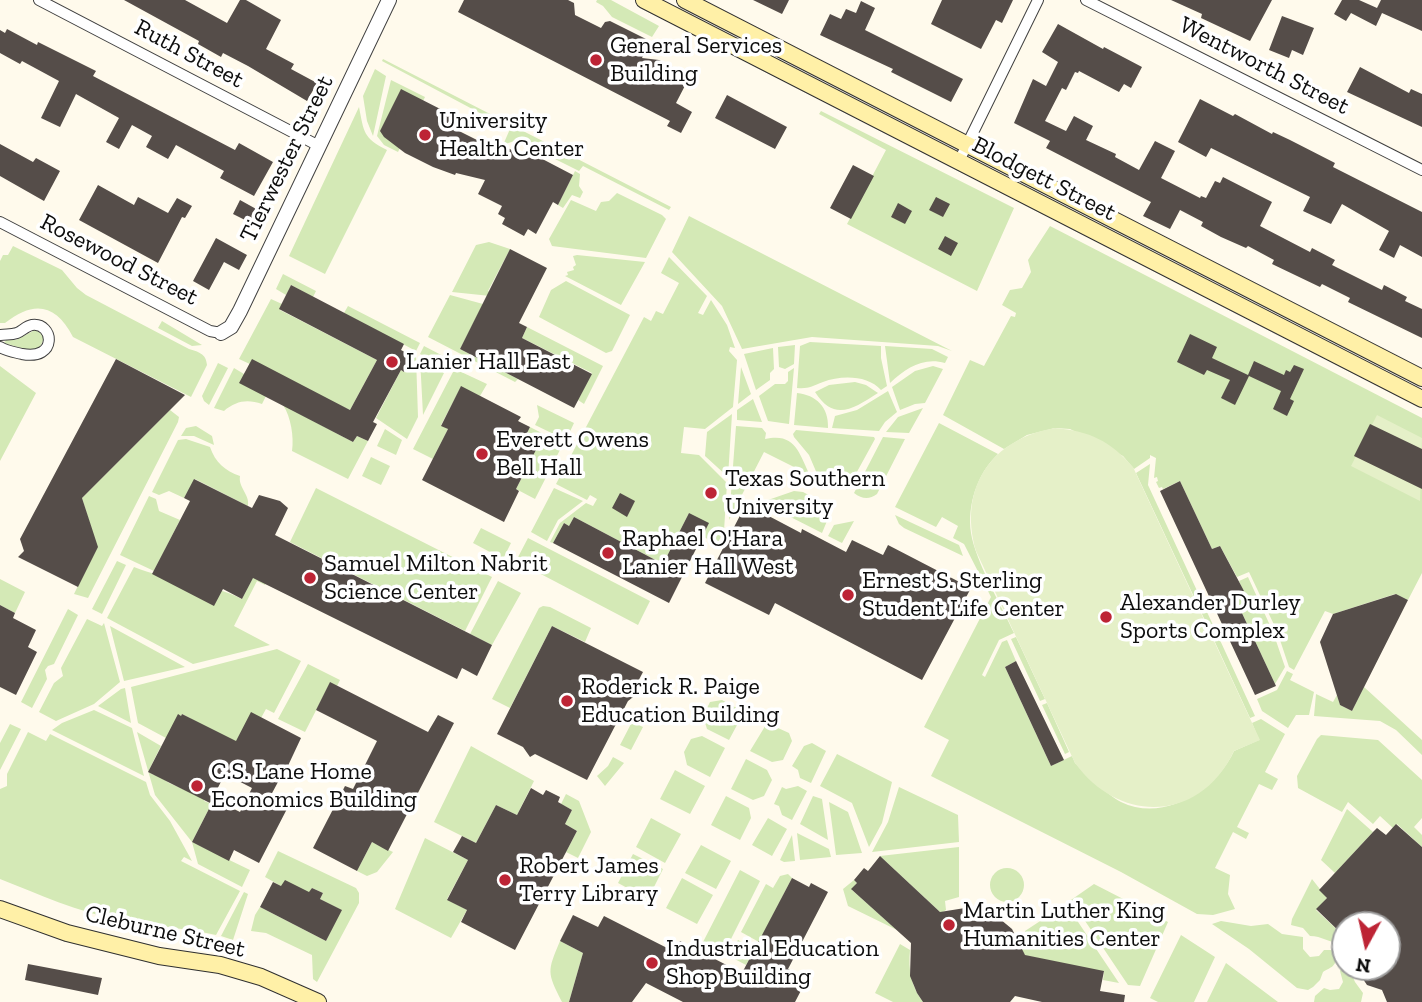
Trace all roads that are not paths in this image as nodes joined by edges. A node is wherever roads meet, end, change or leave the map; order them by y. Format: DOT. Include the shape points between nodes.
graph roads {
  1 [pos="39,0"];
  2 [pos="389,0"];
  3 [pos="645,0"];
  4 [pos="685,0"];
  5 [pos="1038,0"];
  6 [pos="1086,0"];
  7 [pos="737,27"];
  8 [pos="729,44"];
  9 [pos="968,145"];
  10 [pos="319,146"];
  11 [pos="959,161"];
  12 [pos="1422,170"];
  13 [pos="1048,186"];
  14 [pos="1039,203"];
  15 [pos="0,222"];
  16 [pos="1279,304"];
  17 [pos="1270,320"];
  18 [pos="220,333"];
  19 [pos="0,335"];
  20 [pos="0,347"];
  21 [pos="1422,377"];
  22 [pos="1422,399"];
  23 [pos="0,909"];
  24 [pos="318,1002"];
  1 -- 10 [label="street, Ruth Street"];
  2 -- 10 [label="street, Tierwester Street"];
  3 -- 8 [label="main road, Blodgett Street"];
  4 -- 7 [label="main road, Blodgett Street"];
  5 -- 9 [label="street"];
  6 -- 12 [label="street, Wentworth Street"];
  7 -- 8 [label="main road"];
  7 -- 9 [label="main road, Blodgett Street"];
  8 -- 11 [label="main road, Blodgett Street"];
  9 -- 11 [label="street"];
  9 -- 13 [label="main road, Blodgett Street"];
  10 -- 18 [label="street, Tierwester Street" via="231,327"];
  11 -- 14 [label="main road, Blodgett Street"];
  13 -- 14 [label="main road"];
  13 -- 16 [label="main road, Blodgett Street"];
  14 -- 17 [label="main road, Blodgett Street"];
  15 -- 18 [label="street, Rosewood Street"];
  16 -- 17 [label="main road"];
  16 -- 21 [label="main road, Blodgett Street"];
  17 -- 22 [label="main road, Blodgett Street"];
  19 -- 20 [label="street" via="40,326 46,330 49,345 34,356"];
  23 -- 24 [label="main road, Cleburne Street" via="66,933 228,967"];
}
